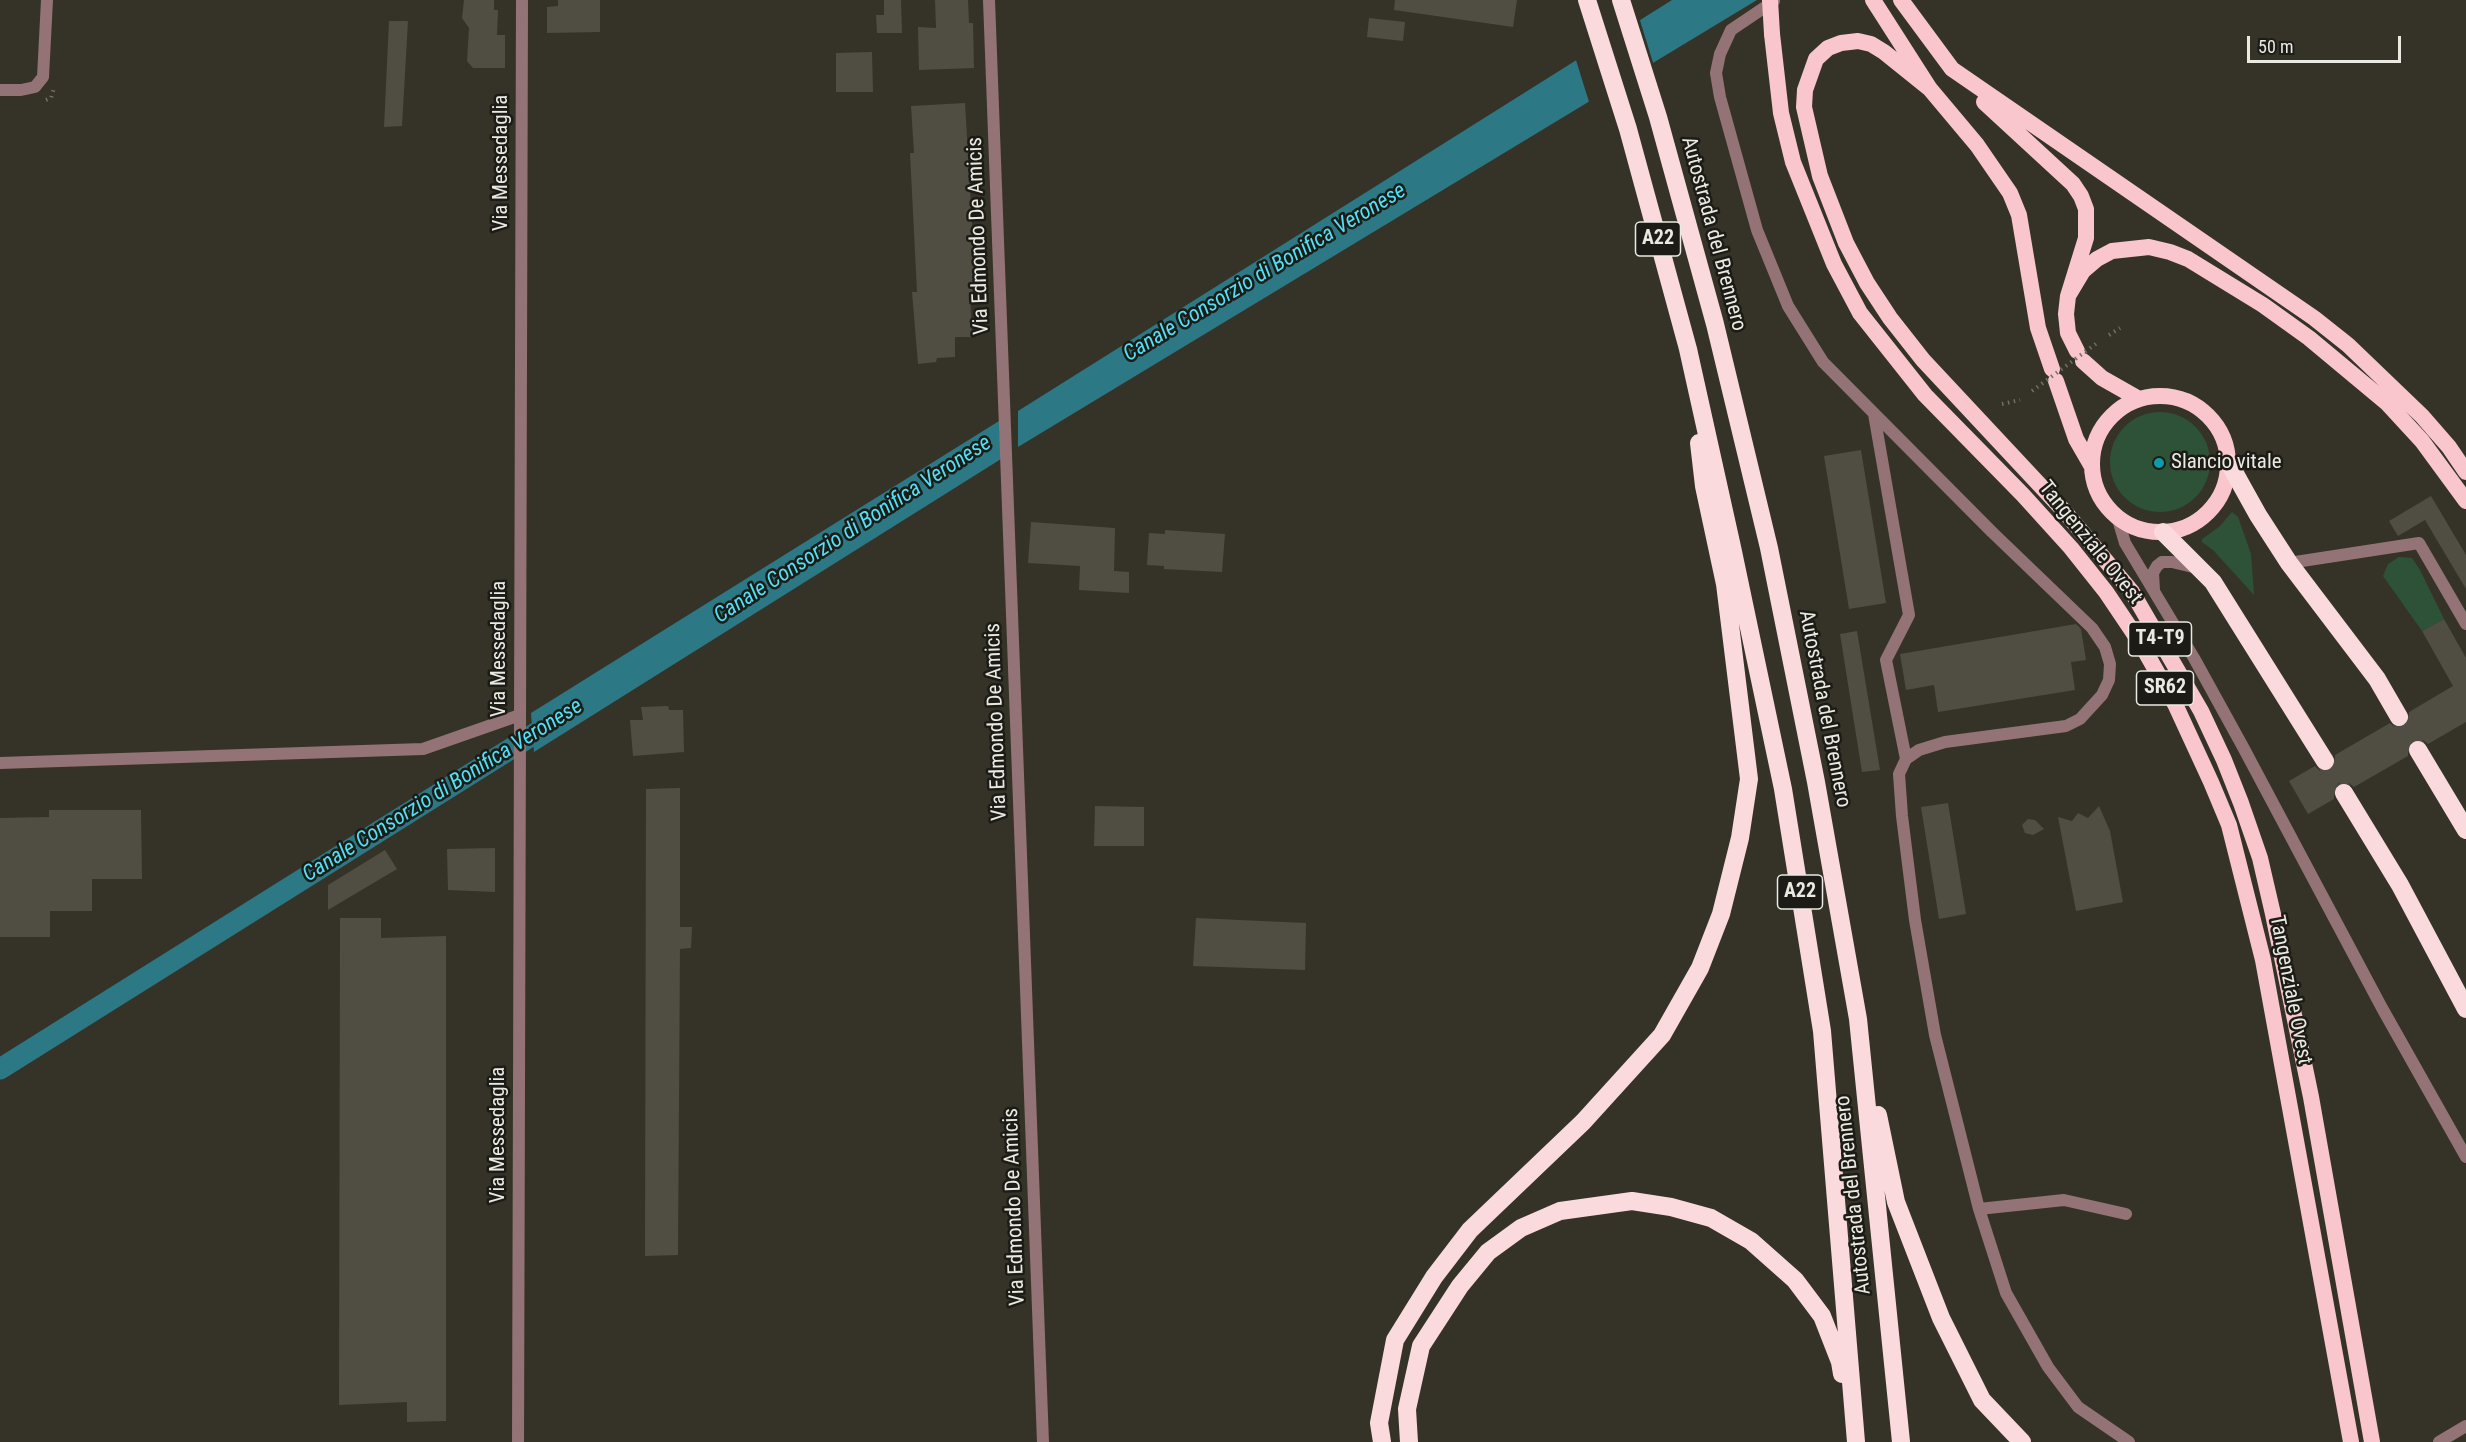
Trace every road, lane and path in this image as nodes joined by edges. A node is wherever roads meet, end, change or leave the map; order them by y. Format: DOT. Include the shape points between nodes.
graph roads {
  1 [pos="47,0"];
  2 [pos="522,0"];
  3 [pos="989,0"];
  4 [pos="1770,0"];
  5 [pos="1775,0"];
  6 [pos="1873,0"];
  7 [pos="1901,0"];
  8 [pos="1622,1"];
  9 [pos="1589,6"];
  10 [pos="1952,69"];
  11 [pos="1930,89"];
  12 [pos="0,90"];
  13 [pos="2067,296"];
  14 [pos="2120,328"];
  15 [pos="2109,335"];
  16 [pos="2097,343"];
  17 [pos="1688,349"];
  18 [pos="2032,391"];
  19 [pos="2139,399"];
  20 [pos="2020,400"];
  21 [pos="2002,404"];
  22 [pos="1874,414"];
  23 [pos="2229,463"];
  24 [pos="2091,465"];
  25 [pos="2466,472"];
  26 [pos="2466,501"];
  27 [pos="2116,516"];
  28 [pos="2163,532"];
  29 [pos="2289,563"];
  30 [pos="2201,569"];
  31 [pos="2154,591"];
  32 [pos="2466,624"];
  33 [pos="520,715"];
  34 [pos="2399,717"];
  35 [pos="2418,750"];
  36 [pos="1906,759"];
  37 [pos="2325,760"];
  38 [pos="0,763"];
  39 [pos="2344,793"];
  40 [pos="2466,830"];
  41 [pos="2465,1008"];
  42 [pos="1858,1019"];
  43 [pos="2466,1156"];
  44 [pos="1978,1209"];
  45 [pos="2126,1214"];
  46 [pos="2466,1426"];
  47 [pos="518,1442"];
  48 [pos="1043,1442"];
  49 [pos="1382,1442"];
  50 [pos="1409,1442"];
  51 [pos="1850,1442"];
  52 [pos="1856,1442"];
  53 [pos="1901,1442"];
  54 [pos="2022,1442"];
  55 [pos="2129,1442"];
  56 [pos="2351,1442"];
  57 [pos="2372,1442"];
  58 [pos="2439,1442"];
  1 -- 12 [label="street" via="43,77 35,87"];
  2 -- 33 [label="street, Via Messedaglia"];
  3 -- 48 [label="street, Via Edmondo De Amicis"];
  4 -- 56 [label="highway, Tangenziale Ovest / SR62, bridge" via="1781,113 1793,162 1834,264 1860,313 1924,395 2023,495 2106,592 2175,704 2229,825 2263,960"];
  5 -- 22 [label="street" via="1731,30 1716,73 1719,97 1757,230 1788,306 1823,362"];
  6 -- 11 [label="highway"];
  7 -- 10 [label="highway"];
  8 -- 42 [label="highway, Autostrada del Brennero / A22" via="1715,324 1769,548"];
  9 -- 17 [label="highway, Autostrada del Brennero / A22" via="1628,129"];
  10 -- 13 [label="highway" via="2081,196 2086,238"];
  10 -- 25 [label="highway" via="2314,318 2422,416"];
  11 -- 24 [label="highway" via="1977,145 2010,193 2019,215 2038,328 2076,439"];
  11 -- 57 [label="highway, T4-T9" via="1871,44 1858,41 1828,48 1816,59 1804,90 1804,107 1820,177 1846,243 1890,318 1923,360 2065,512 2132,592 2201,711 2224,760 2260,858 2274,914"];
  13 -- 19 [label="highway" via="2068,333 2080,356 2102,378"];
  13 -- 26 [label="highway" via="2083,271 2112,251 2149,248 2188,259 2309,338 2387,403 2422,441"];
  14 -- 15 [label="path"];
  16 -- 18 [label="path, bridge"];
  17 -- 49 [label="highway" via="1704,486 1725,584 1749,779 1740,838 1720,914 1700,968 1662,1035 1583,1122 1470,1230 1434,1277 1395,1340 1379,1423"];
  17 -- 52 [label="highway, Autostrada del Brennero / A22" via="1783,789 1822,1031"];
  19 -- 23 [label="highway" via="2175,397 2204,411 2222,434"];
  19 -- 24 [label="highway" via="2117,412 2100,431"];
  20 -- 21 [label="path"];
  22 -- 36 [label="street" via="1909,615 1887,660"];
  22 -- 36 [label="street" via="2092,628 2105,647 2110,664 2109,680 2102,695 2080,719 2066,726 1945,742 1919,750"];
  23 -- 28 [label="highway" via="2224,490 2206,515 2193,525"];
  23 -- 29 [label="highway"];
  24 -- 27 [label="highway" via="2101,500"];
  27 -- 28 [label="highway" via="2145,531"];
  27 -- 31 [label="street" via="2125,543"];
  28 -- 30 [label="highway"];
  29 -- 32 [label="street" via="2419,543"];
  29 -- 34 [label="highway" via="2377,679"];
  30 -- 31 [label="street" via="2162,562 2153,573"];
  30 -- 37 [label="highway"];
  31 -- 43 [label="street"];
  33 -- 38 [label="street" via="423,749"];
  33 -- 47 [label="street, Via Messedaglia"];
  35 -- 40 [label="highway"];
  36 -- 44 [label="street" via="1899,774 1916,920 1935,1035"];
  39 -- 41 [label="highway" via="2400,885"];
  42 -- 53 [label="highway, Autostrada del Brennero / A22"];
  42 -- 54 [label="highway" via="1896,1202 1941,1318 1982,1400"];
  44 -- 45 [label="street" via="2064,1200"];
  44 -- 55 [label="street" via="2006,1293 2048,1367 2078,1407"];
  46 -- 58 [label="street"];
  50 -- 51 [label="highway" via="1407,1409 1421,1346 1488,1252 1521,1228 1560,1211 1632,1201 1711,1218 1751,1241 1795,1280 1822,1316 1840,1362"];
}
